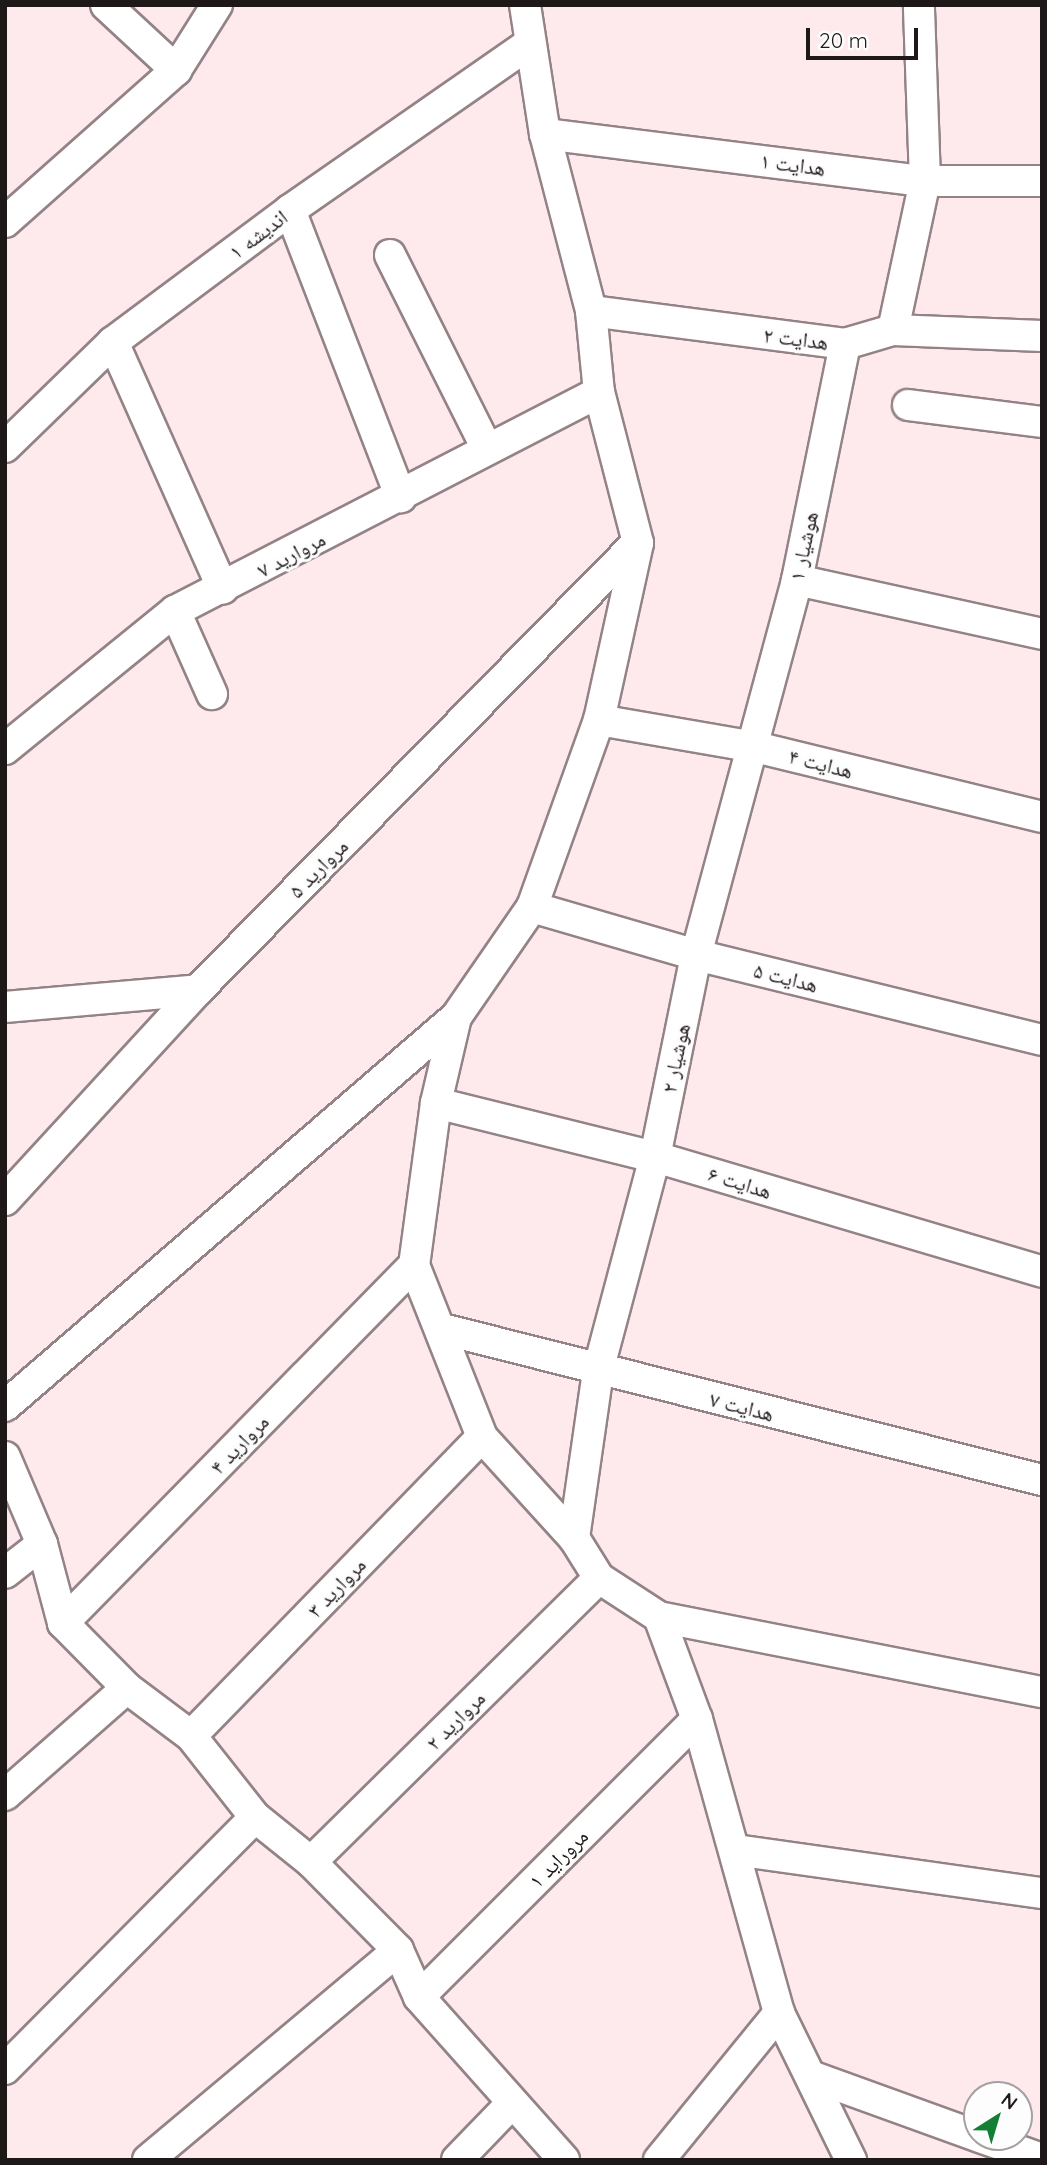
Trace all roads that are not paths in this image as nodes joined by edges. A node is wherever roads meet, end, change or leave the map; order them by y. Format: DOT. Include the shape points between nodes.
graph roads {
  1 [pos="106,5"];
  2 [pos="218,5"];
  3 [pos="525,5"];
  4 [pos="919,5"];
  5 [pos="529,44"];
  6 [pos="176,70"];
  7 [pos="545,134"];
  8 [pos="925,180"];
  9 [pos="1042,181"];
  10 [pos="290,210"];
  11 [pos="5,222"];
  12 [pos="390,254"];
  13 [pos="592,311"];
  14 [pos="893,330"];
  15 [pos="1042,336"];
  16 [pos="113,342"];
  17 [pos="845,344"];
  18 [pos="599,392"];
  19 [pos="908,405"];
  20 [pos="1042,422"];
  21 [pos="5,447"];
  22 [pos="487,449"];
  23 [pos="401,497"];
  24 [pos="638,543"];
  25 [pos="797,580"];
  26 [pos="223,589"];
  27 [pos="175,611"];
  28 [pos="1042,634"];
  29 [pos="212,694"];
  30 [pos="599,720"];
  31 [pos="755,747"];
  32 [pos="5,749"];
  33 [pos="1042,817"];
  34 [pos="532,907"];
  35 [pos="696,955"];
  36 [pos="198,990"];
  37 [pos="5,1007"];
  38 [pos="456,1017"];
  39 [pos="1042,1040"];
  40 [pos="436,1103"];
  41 [pos="655,1157"];
  42 [pos="5,1200"];
  43 [pos="414,1265"];
  44 [pos="1042,1272"];
  45 [pos="442,1329"];
  46 [pos="598,1371"];
  47 [pos="5,1406"];
  48 [pos="482,1437"];
  49 [pos="5,1457"];
  50 [pos="1042,1480"];
  51 [pos="574,1538"];
  52 [pos="42,1544"];
  53 [pos="5,1573"];
  54 [pos="599,1578"];
  55 [pos="659,1617"];
  56 [pos="63,1623"];
  57 [pos="127,1688"];
  58 [pos="1042,1692"];
  59 [pos="697,1719"];
  60 [pos="191,1737"];
  61 [pos="5,1795"];
  62 [pos="255,1817"];
  63 [pos="735,1850"];
  64 [pos="310,1863"];
  65 [pos="1042,1893"];
  66 [pos="398,1950"];
  67 [pos="419,1997"];
  68 [pos="779,2013"];
  69 [pos="5,2069"];
  70 [pos="811,2076"];
  71 [pos="512,2103"];
  72 [pos="963,2130"];
  73 [pos="1020,2151"];
  74 [pos="1042,2159"];
  75 [pos="148,2160"];
  76 [pos="457,2160"];
  77 [pos="564,2160"];
  78 [pos="659,2160"];
  79 [pos="851,2160"];
  1 -- 6 [label="street"];
  2 -- 6 [label="street"];
  3 -- 5 [label="street"];
  4 -- 8 [label="street"];
  5 -- 7 [label="street"];
  5 -- 10 [label="street, اندیشه ۱"];
  6 -- 11 [label="street"];
  7 -- 8 [label="street, هدایت ۱"];
  7 -- 13 [label="street"];
  8 -- 9 [label="street, هدایت ۱"];
  8 -- 14 [label="street"];
  10 -- 16 [label="street, اندیشه ۱"];
  10 -- 23 [label="street"];
  12 -- 22 [label="street"];
  13 -- 17 [label="street, هدایت ۲"];
  13 -- 18 [label="street"];
  14 -- 15 [label="street, هدایت ۲"];
  14 -- 17 [label="street, هدایت ۲"];
  16 -- 21 [label="street, اندیشه ۱"];
  16 -- 26 [label="street"];
  17 -- 25 [label="street, هوشیار ۱"];
  18 -- 22 [label="street, مروارید ۷"];
  18 -- 24 [label="street"];
  19 -- 20 [label="street"];
  22 -- 23 [label="street, مروارید ۷"];
  23 -- 26 [label="street, مروارید ۷"];
  24 -- 30 [label="street"];
  24 -- 36 [label="street, مروارید ۵"];
  25 -- 28 [label="street"];
  25 -- 31 [label="street, هوشیار ۱"];
  26 -- 27 [label="street, مروارید ۷"];
  27 -- 29 [label="street"];
  27 -- 32 [label="street, مروارید ۷"];
  30 -- 31 [label="street, هدایت ۴"];
  30 -- 34 [label="street"];
  31 -- 33 [label="street, هدایت ۴"];
  31 -- 35 [label="street, هوشیار ۲"];
  34 -- 35 [label="street, هدایت ۵"];
  34 -- 38 [label="street"];
  35 -- 39 [label="street, هدایت ۵"];
  35 -- 41 [label="street, هوشیار ۲"];
  36 -- 37 [label="street"];
  36 -- 42 [label="street, مروارید ۵"];
  38 -- 40 [label="street"];
  38 -- 47 [label="street"];
  40 -- 41 [label="street, هدایت ۶"];
  40 -- 43 [label="street"];
  41 -- 44 [label="street, هدایت ۶"];
  41 -- 46 [label="street, هوشیار ۲"];
  43 -- 45 [label="street"];
  43 -- 56 [label="street, مروارید ۴"];
  45 -- 46 [label="street, هدایت ۷"];
  45 -- 48 [label="street"];
  46 -- 50 [label="street, هدایت ۷"];
  46 -- 51 [label="street, هوشیار ۲"];
  48 -- 51 [label="street"];
  48 -- 60 [label="street, مروارید ۳"];
  49 -- 52 [label="street"];
  51 -- 54 [label="street"];
  52 -- 53 [label="street"];
  52 -- 56 [label="street"];
  54 -- 55 [label="street"];
  54 -- 64 [label="street, مروارید ۲"];
  55 -- 58 [label="street"];
  55 -- 59 [label="street"];
  56 -- 57 [label="street"];
  57 -- 60 [label="street"];
  57 -- 61 [label="street"];
  59 -- 63 [label="street"];
  59 -- 67 [label="street, مروراید ۱"];
  60 -- 62 [label="street"];
  62 -- 64 [label="street"];
  62 -- 69 [label="street"];
  63 -- 65 [label="street"];
  63 -- 68 [label="street"];
  64 -- 66 [label="street"];
  66 -- 67 [label="street"];
  66 -- 75 [label="street"];
  67 -- 71 [label="street"];
  68 -- 70 [label="street"];
  68 -- 78 [label="street"];
  70 -- 72 [label="street"];
  70 -- 79 [label="street"];
  71 -- 76 [label="street"];
  71 -- 77 [label="street"];
  73 -- 74 [label="street"];
}
